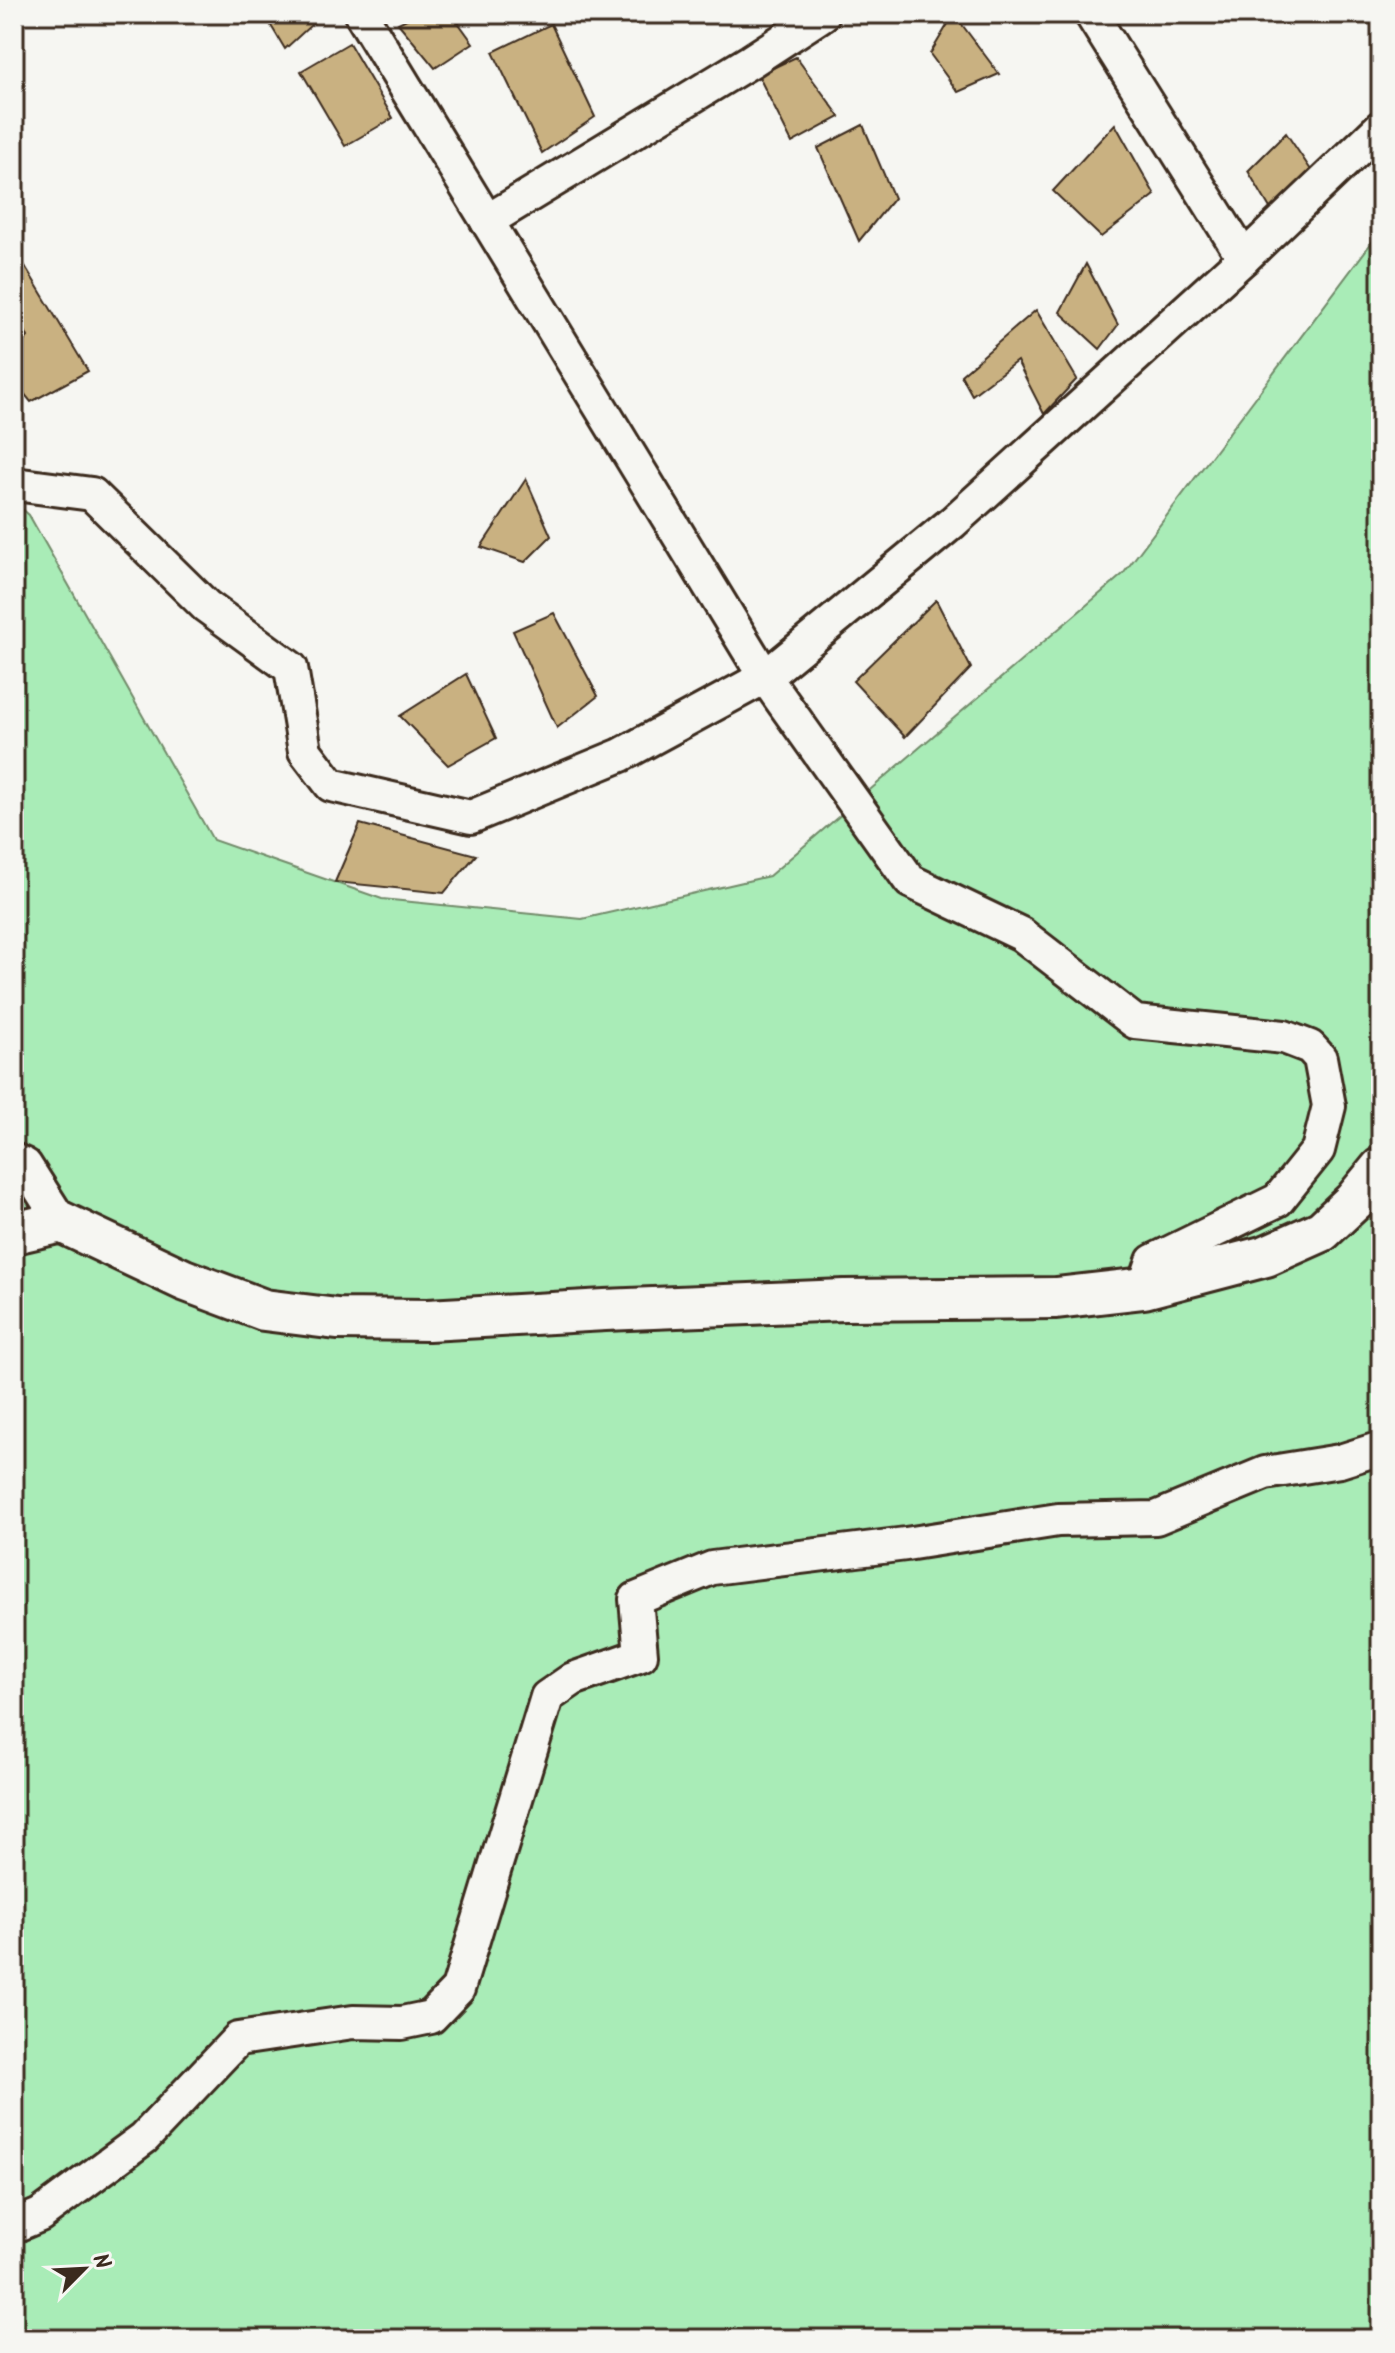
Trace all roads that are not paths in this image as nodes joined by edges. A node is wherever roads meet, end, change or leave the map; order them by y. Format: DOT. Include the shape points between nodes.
graph roads {
  1 [pos="361,14"];
  2 [pos="823,14"];
  3 [pos="1091,14"];
  4 [pos="1381,127"];
  5 [pos="487,221"];
  6 [pos="1244,258"];
  7 [pos="14,484"];
  8 [pos="765,677"];
  9 [pos="14,1160"];
  10 [pos="1381,1168"];
  11 [pos="61,1222"];
  12 [pos="14,1233"];
  13 [pos="1144,1288"];
  14 [pos="1381,1448"];
  15 [pos="14,2226"];
  1 -- 5 [label="street"];
  2 -- 5 [label="street"];
  3 -- 6 [label="street"];
  4 -- 6 [label="street"];
  5 -- 8 [label="street"];
  6 -- 8 [label="street" via="953,522"];
  7 -- 8 [label="street" via="92,494 206,606 291,668 305,751 331,785 471,817 621,755"];
  8 -- 13 [label="street" via="910,881 1021,934 1135,1022 1284,1037 1310,1047 1320,1058 1329,1106 1318,1150 1278,1200 1153,1261"];
  9 -- 11 [label="street" via="25,1165"];
  10 -- 13 [label="street" via="1322,1231 1266,1256"];
  11 -- 12 [label="street"];
  11 -- 13 [label="street" via="184,1280 264,1310 337,1319 428,1320 844,1300 1056,1298"];
  14 -- 15 [label="street" via="1340,1461 1265,1473 1156,1518 1058,1520 712,1568 636,1599 641,1655 573,1679 547,1697 458,1989 431,2017 238,2039 144,2138 40,2215"];
}
